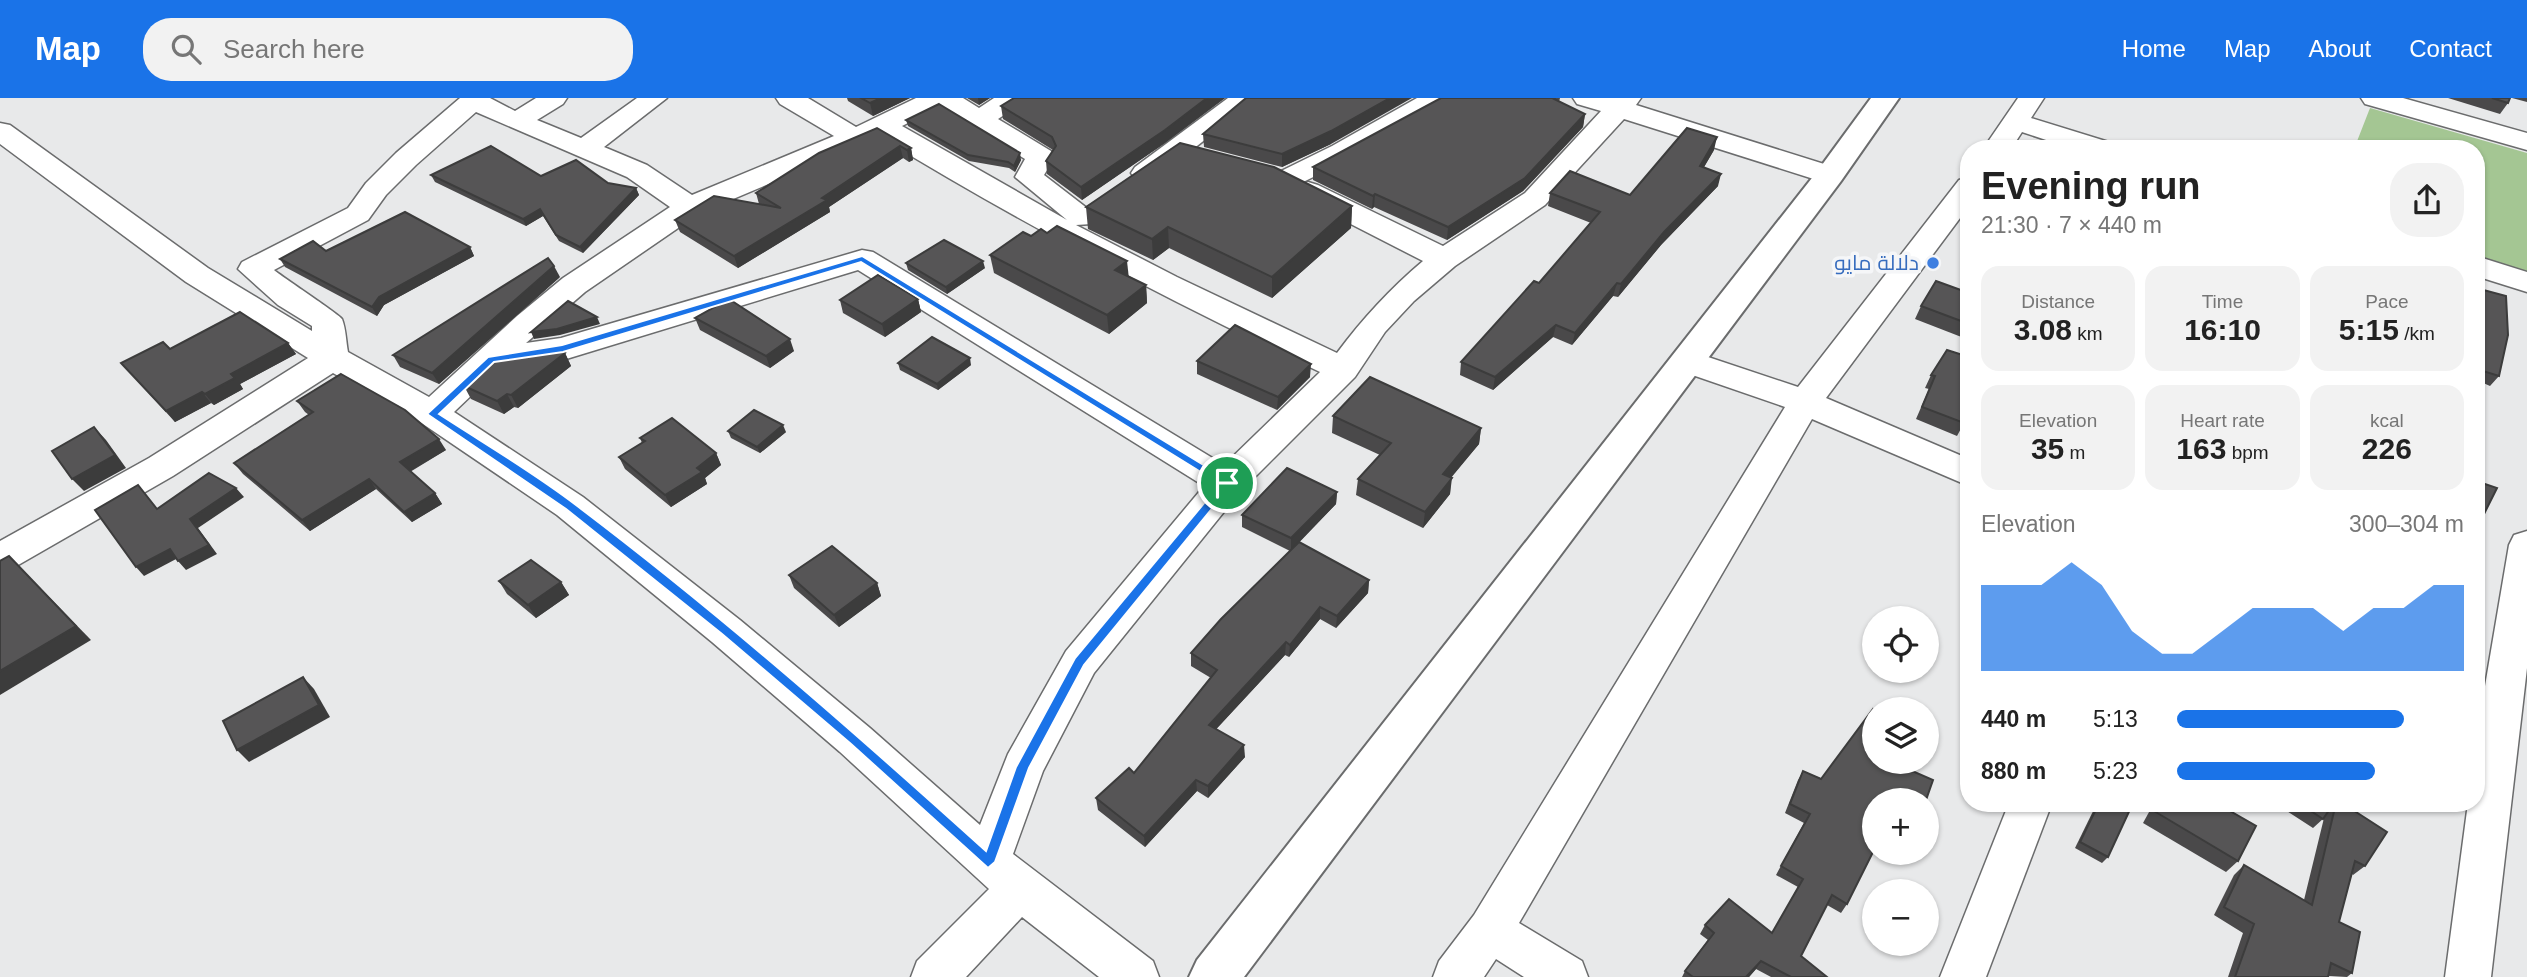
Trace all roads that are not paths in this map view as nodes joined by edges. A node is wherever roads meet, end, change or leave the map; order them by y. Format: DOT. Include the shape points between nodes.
graph roads {
  1 [pos="554,98"];
  2 [pos="654,98"];
  3 [pos="789,98"];
  4 [pos="936,98"];
  5 [pos="944,98"];
  6 [pos="1012,98"];
  7 [pos="1245,98"];
  8 [pos="1437,98"];
  9 [pos="1586,98"];
  10 [pos="1885,98"];
  11 [pos="2031,98"];
  12 [pos="2374,98"];
  13 [pos="475,99"];
  14 [pos="1624,104"];
  15 [pos="978,120"];
  16 [pos="516,122"];
  17 [pos="2017,122"];
  18 [pos="0,131"];
  19 [pos="868,131"];
  20 [pos="2004,140"];
  21 [pos="2074,140"];
  22 [pos="2527,142"];
  23 [pos="584,149"];
  24 [pos="1830,175"];
  25 [pos="1960,198"];
  26 [pos="690,206"];
  27 [pos="1093,210"];
  28 [pos="1444,259"];
  29 [pos="2485,269"];
  30 [pos="2527,282"];
  31 [pos="332,358"];
  32 [pos="491,359"];
  33 [pos="1687,361"];
  34 [pos="1343,369"];
  35 [pos="1805,402"];
  36 [pos="432,414"];
  37 [pos="1960,469"];
  38 [pos="1227,483"];
  39 [pos="2527,545"];
  40 [pos="0,558"];
  41 [pos="2501,706"];
  42 [pos="2027,812"];
  43 [pos="1004,875"];
  44 [pos="1490,930"];
  45 [pos="934,977"];
  46 [pos="1136,977"];
  47 [pos="1214,977"];
  48 [pos="1456,977"];
  49 [pos="1565,977"];
  50 [pos="1963,977"];
  51 [pos="2468,977"];
  1 -- 16 [label="street"];
  2 -- 23 [label="street"];
  3 -- 19 [label="street"];
  4 -- 19 [label="street"];
  5 -- 15 [label="street"];
  6 -- 15 [label="street"];
  7 -- 27 [label="street" via="1190,155"];
  8 -- 28 [label="street" via="1342,152 1275,177"];
  9 -- 14 [label="street"];
  10 -- 24 [label="street"];
  11 -- 17 [label="street"];
  12 -- 22 [label="street"];
  13 -- 16 [label="street"];
  13 -- 31 [label="street" via="406,159 358,214 253,269 327,321"];
  14 -- 24 [label="street"];
  14 -- 28 [label="street" via="1535,199"];
  15 -- 27 [label="street" via="1041,158 1029,177"];
  16 -- 23 [label="street"];
  17 -- 20 [label="street"];
  17 -- 21 [label="street"];
  18 -- 31 [label="street" via="197,275"];
  19 -- 26 [label="street"];
  19 -- 27 [label="street" via="976,184"];
  23 -- 26 [label="street" via="637,171"];
  24 -- 33 [label="street"];
  25 -- 35 [label="street"];
  26 -- 32 [label="street" via="574,285"];
  27 -- 34 [label="street" via="1200,303"];
  28 -- 34 [label="street" via="1403,293"];
  29 -- 30 [label="street"];
  31 -- 36 [label="street"];
  31 -- 40 [label="street" via="161,467"];
  32 -- 36 [label="street"];
  32 -- 38 [label="street" via="563,349 862,259"];
  33 -- 35 [label="street"];
  33 -- 47 [label="street"];
  34 -- 38 [label="street"];
  35 -- 37 [label="street"];
  35 -- 44 [label="street"];
  36 -- 43 [label="street" via="570,506 726,631"];
  38 -- 43 [label="street" via="1080,662 1023,767"];
  39 -- 41 [label="street"];
  41 -- 51 [label="street"];
  42 -- 50 [label="street"];
  43 -- 45 [label="street"];
  43 -- 46 [label="street"];
  44 -- 48 [label="street"];
  44 -- 49 [label="street"];
}
